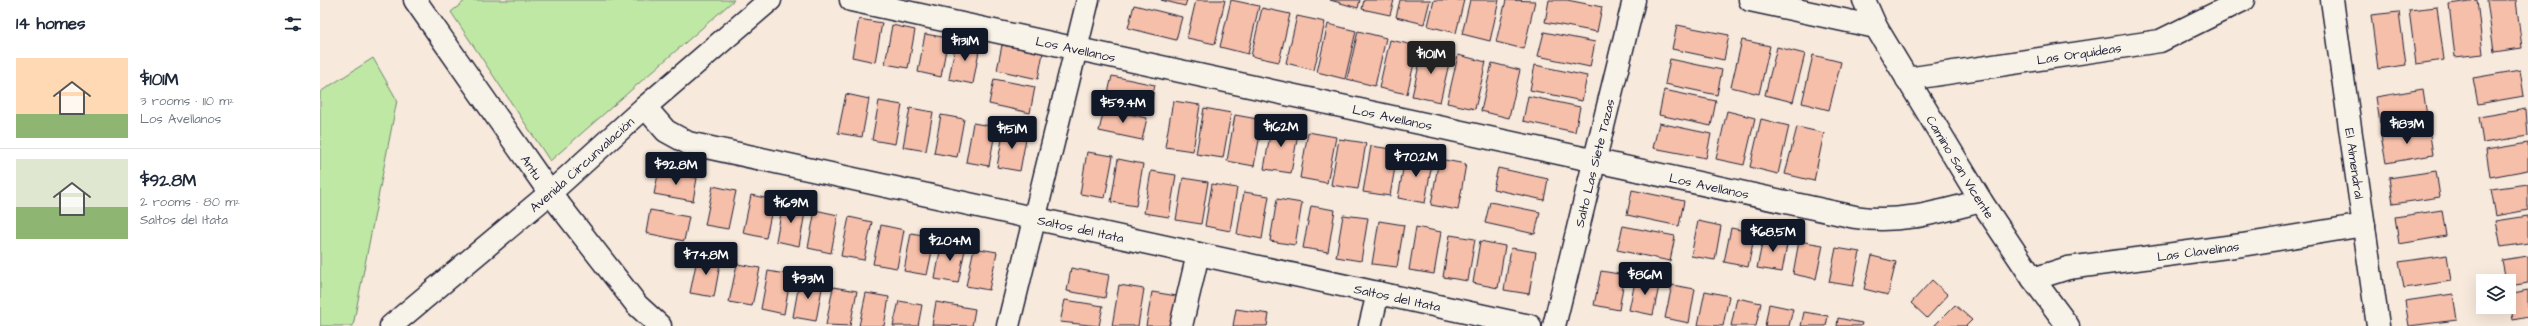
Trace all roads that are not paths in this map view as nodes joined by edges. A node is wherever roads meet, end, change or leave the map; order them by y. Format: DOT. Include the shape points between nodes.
graph roads {
  1 [pos="415,0"];
  2 [pos="770,0"];
  3 [pos="852,0"];
  4 [pos="1088,0"];
  5 [pos="1634,0"];
  6 [pos="1750,0"];
  7 [pos="1864,0"];
  8 [pos="2243,0"];
  9 [pos="2332,0"];
  10 [pos="1876,27"];
  11 [pos="1077,48"];
  12 [pos="1907,79"];
  13 [pos="645,107"];
  14 [pos="1595,160"];
  15 [pos="550,193"];
  16 [pos="1981,201"];
  17 [pos="1035,219"];
  18 [pos="2364,225"];
  19 [pos="1198,254"];
  20 [pos="2033,279"];
  21 [pos="1378,293"];
  22 [pos="402,322"];
  23 [pos="660,326"];
  24 [pos="1008,326"];
  25 [pos="1181,326"];
  26 [pos="1370,326"];
  27 [pos="1530,326"];
  28 [pos="1554,326"];
  29 [pos="2068,326"];
  30 [pos="2378,326"];
  1 -- 15 [label="street, Antu"];
  2 -- 13 [label="street, Avenida Circunvalación"];
  3 -- 11 [label="street, Los Avellanos"];
  4 -- 11 [label="street"];
  5 -- 14 [label="street, Salto Las Siete Tazas"];
  6 -- 10 [label="street"];
  7 -- 10 [label="street, Camino San Vicente"];
  8 -- 12 [label="street, Las Orquídeas" via="2160,41"];
  9 -- 18 [label="street, El Almendral"];
  10 -- 12 [label="street, Camino San Vicente"];
  11 -- 14 [label="street, Los Avellanos"];
  11 -- 17 [label="street"];
  12 -- 16 [label="street, Camino San Vicente"];
  13 -- 15 [label="street, Avenida Circunvalación"];
  13 -- 17 [label="street, Saltos del Itata" via="666,131 688,143"];
  14 -- 16 [label="street, Los Avellanos" via="1871,219 1917,218"];
  14 -- 28 [label="street, Salto Las Siete Tazas"];
  15 -- 22 [label="street, Avenida Circunvalación"];
  15 -- 23 [label="street, Antu" via="637,305"];
  16 -- 20 [label="street, Camino San Vicente"];
  17 -- 19 [label="street, Saltos del Itata"];
  17 -- 24 [label="street"];
  18 -- 20 [label="street, Las Clavelinas" via="2242,245 2068,268"];
  18 -- 30 [label="street, El Almendral"];
  19 -- 21 [label="street, Saltos del Itata"];
  19 -- 25 [label="street"];
  20 -- 29 [label="street, Camino San Vicente"];
  21 -- 26 [label="street"];
  21 -- 27 [label="street, Saltos del Itata"];
}
